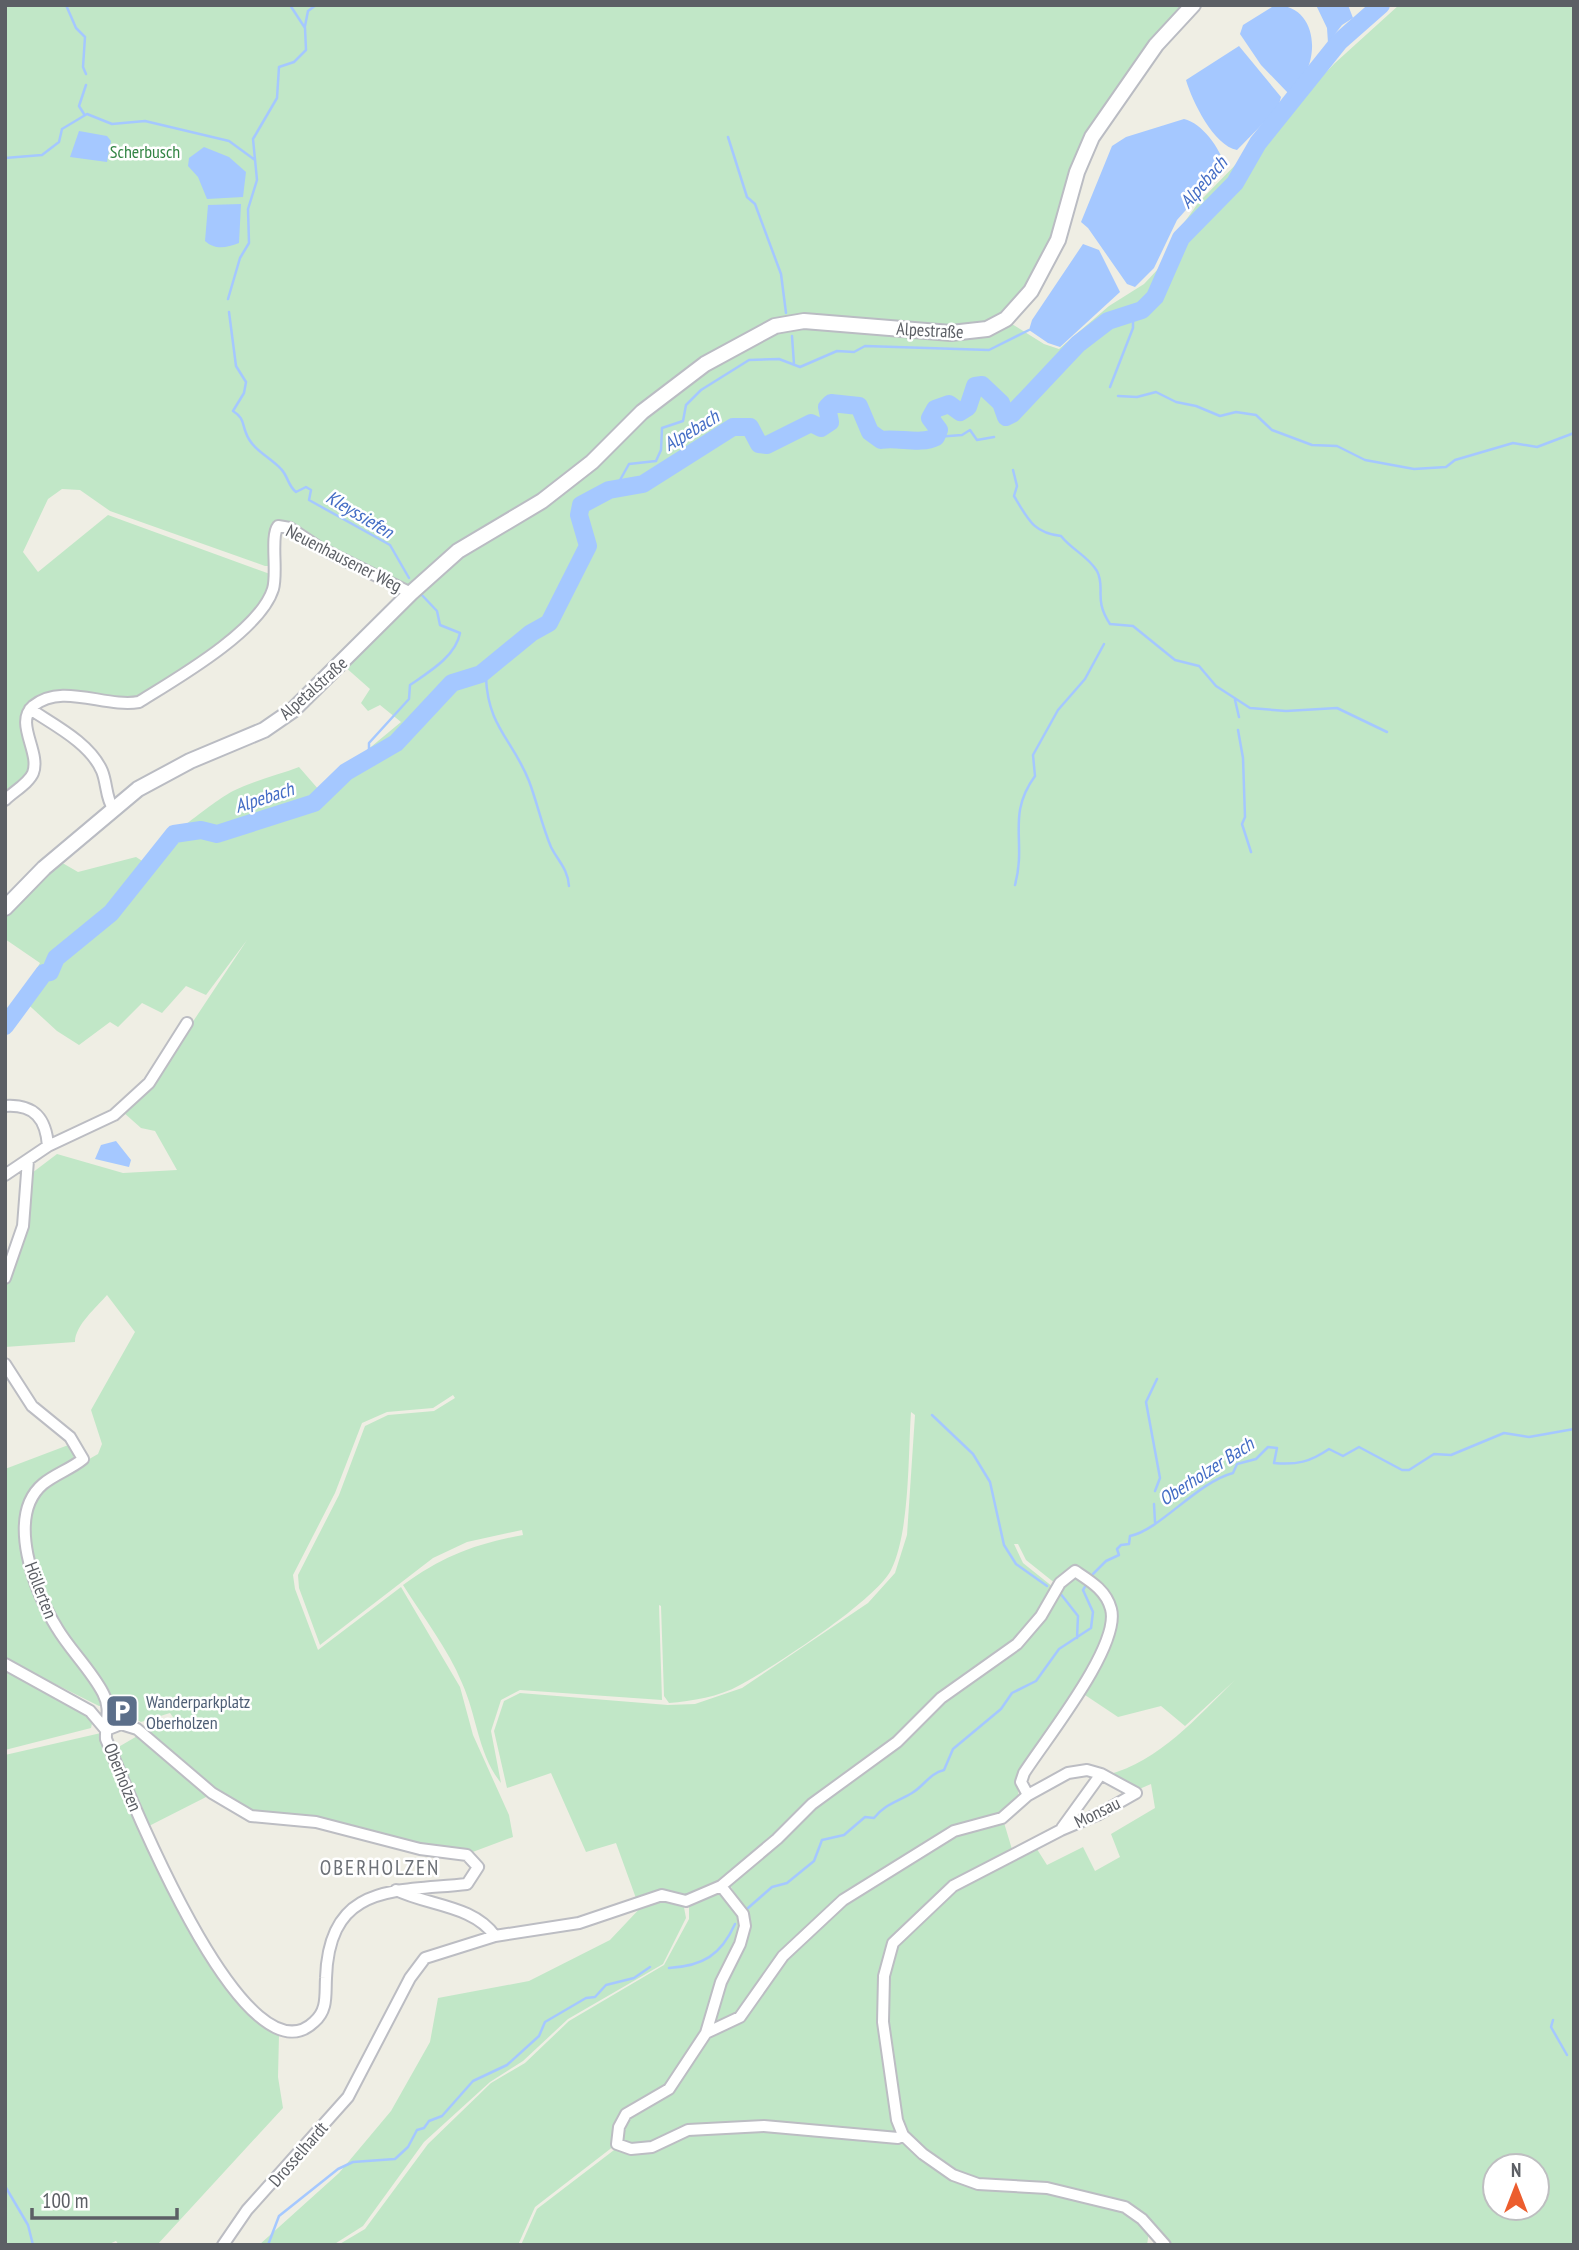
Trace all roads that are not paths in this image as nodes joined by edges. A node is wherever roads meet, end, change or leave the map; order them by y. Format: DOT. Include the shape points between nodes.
graph roads {
  1 [pos="1193,5"];
  2 [pos="542,501"];
  3 [pos="411,593"];
  4 [pos="30,709"];
  5 [pos="5,800"];
  6 [pos="113,808"];
  7 [pos="5,908"];
  8 [pos="187,1023"];
  9 [pos="5,1106"];
  10 [pos="48,1146"];
  11 [pos="28,1160"];
  12 [pos="5,1175"];
  13 [pos="5,1278"];
  14 [pos="5,1364"];
  15 [pos="5,1664"];
  16 [pos="106,1730"];
  17 [pos="1101,1774"];
  18 [pos="1025,1793"];
  19 [pos="1061,1830"];
  20 [pos="721,1886"];
  21 [pos="396,1890"];
  22 [pos="495,1936"];
  23 [pos="706,2033"];
  24 [pos="903,2136"];
  25 [pos="223,2245"];
  26 [pos="1165,2245"];
  1 -- 2 [label="main road, Alpestraße" via="1156,45 1092,137 1058,240 1031,292 1006,319 969,333 804,321 775,326 705,364 642,412 593,462"];
  2 -- 3 [label="main road, Alpetalstraße" via="473,541"];
  3 -- 4 [label="street, Neuenhausener Weg" via="290,528 278,526 270,600 234,637 139,702 124,705 47,696"];
  3 -- 6 [label="main road, Alpetalstraße" via="293,710 264,730 163,775"];
  4 -- 5 [label="street" via="25,722 35,762 32,776"];
  4 -- 6 [label="street" via="76,739 101,767"];
  6 -- 7 [label="main road, Alpetalstraße"];
  8 -- 10 [label="street" via="149,1083 114,1115"];
  9 -- 10 [label="street" via="34,1111 47,1127"];
  10 -- 11 [label="street"];
  11 -- 12 [label="street"];
  11 -- 13 [label="street" via="23,1226"];
  14 -- 16 [label="street, Höllerten" via="32,1406 70,1437 83,1458 42,1485 23,1514 24,1527 31,1569 55,1626 104,1693 110,1714"];
  15 -- 16 [label="street" via="90,1711"];
  16 -- 21 [label="street, Oberholzen" via="121,1724 137,1729 212,1793 251,1816 316,1822 420,1849 447,1850 467,1855 478,1867 467,1884"];
  16 -- 21 [label="street, Oberholzen" via="106,1740 144,1828 187,1916 244,2000 263,2022 281,2032 300,2031 322,2014 327,1953 344,1921 363,1899"];
  17 -- 18 [label="street, Monsau" via="1087,1770 1068,1773"];
  17 -- 19 [label="street, Monsau"];
  17 -- 19 [label="street, Monsau" via="1136,1793"];
  18 -- 20 [label="street" via="1024,1773 1091,1675 1111,1632 1111,1610 1100,1588 1075,1571 1060,1583 1017,1644 942,1698 897,1742 812,1804"];
  18 -- 23 [label="street, Monsau" via="1002,1818 954,1831 843,1900 783,1956 740,2017"];
  19 -- 24 [label="street, Monsau" via="953,1886 893,1943 884,1976 883,2022"];
  20 -- 22 [label="street" via="686,1901 662,1895 579,1923"];
  20 -- 23 [label="street" via="743,1913 745,1926"];
  21 -- 22 [label="street" via="477,1916"];
  22 -- 25 [label="street, Drosselhardt" via="425,1958 348,2097 247,2210"];
  23 -- 24 [label="street" via="669,2089 626,2114 617,2144 631,2149 652,2147 688,2130 764,2126"];
  24 -- 26 [label="street" via="953,2175 978,2184 1047,2188 1125,2207"];
}
